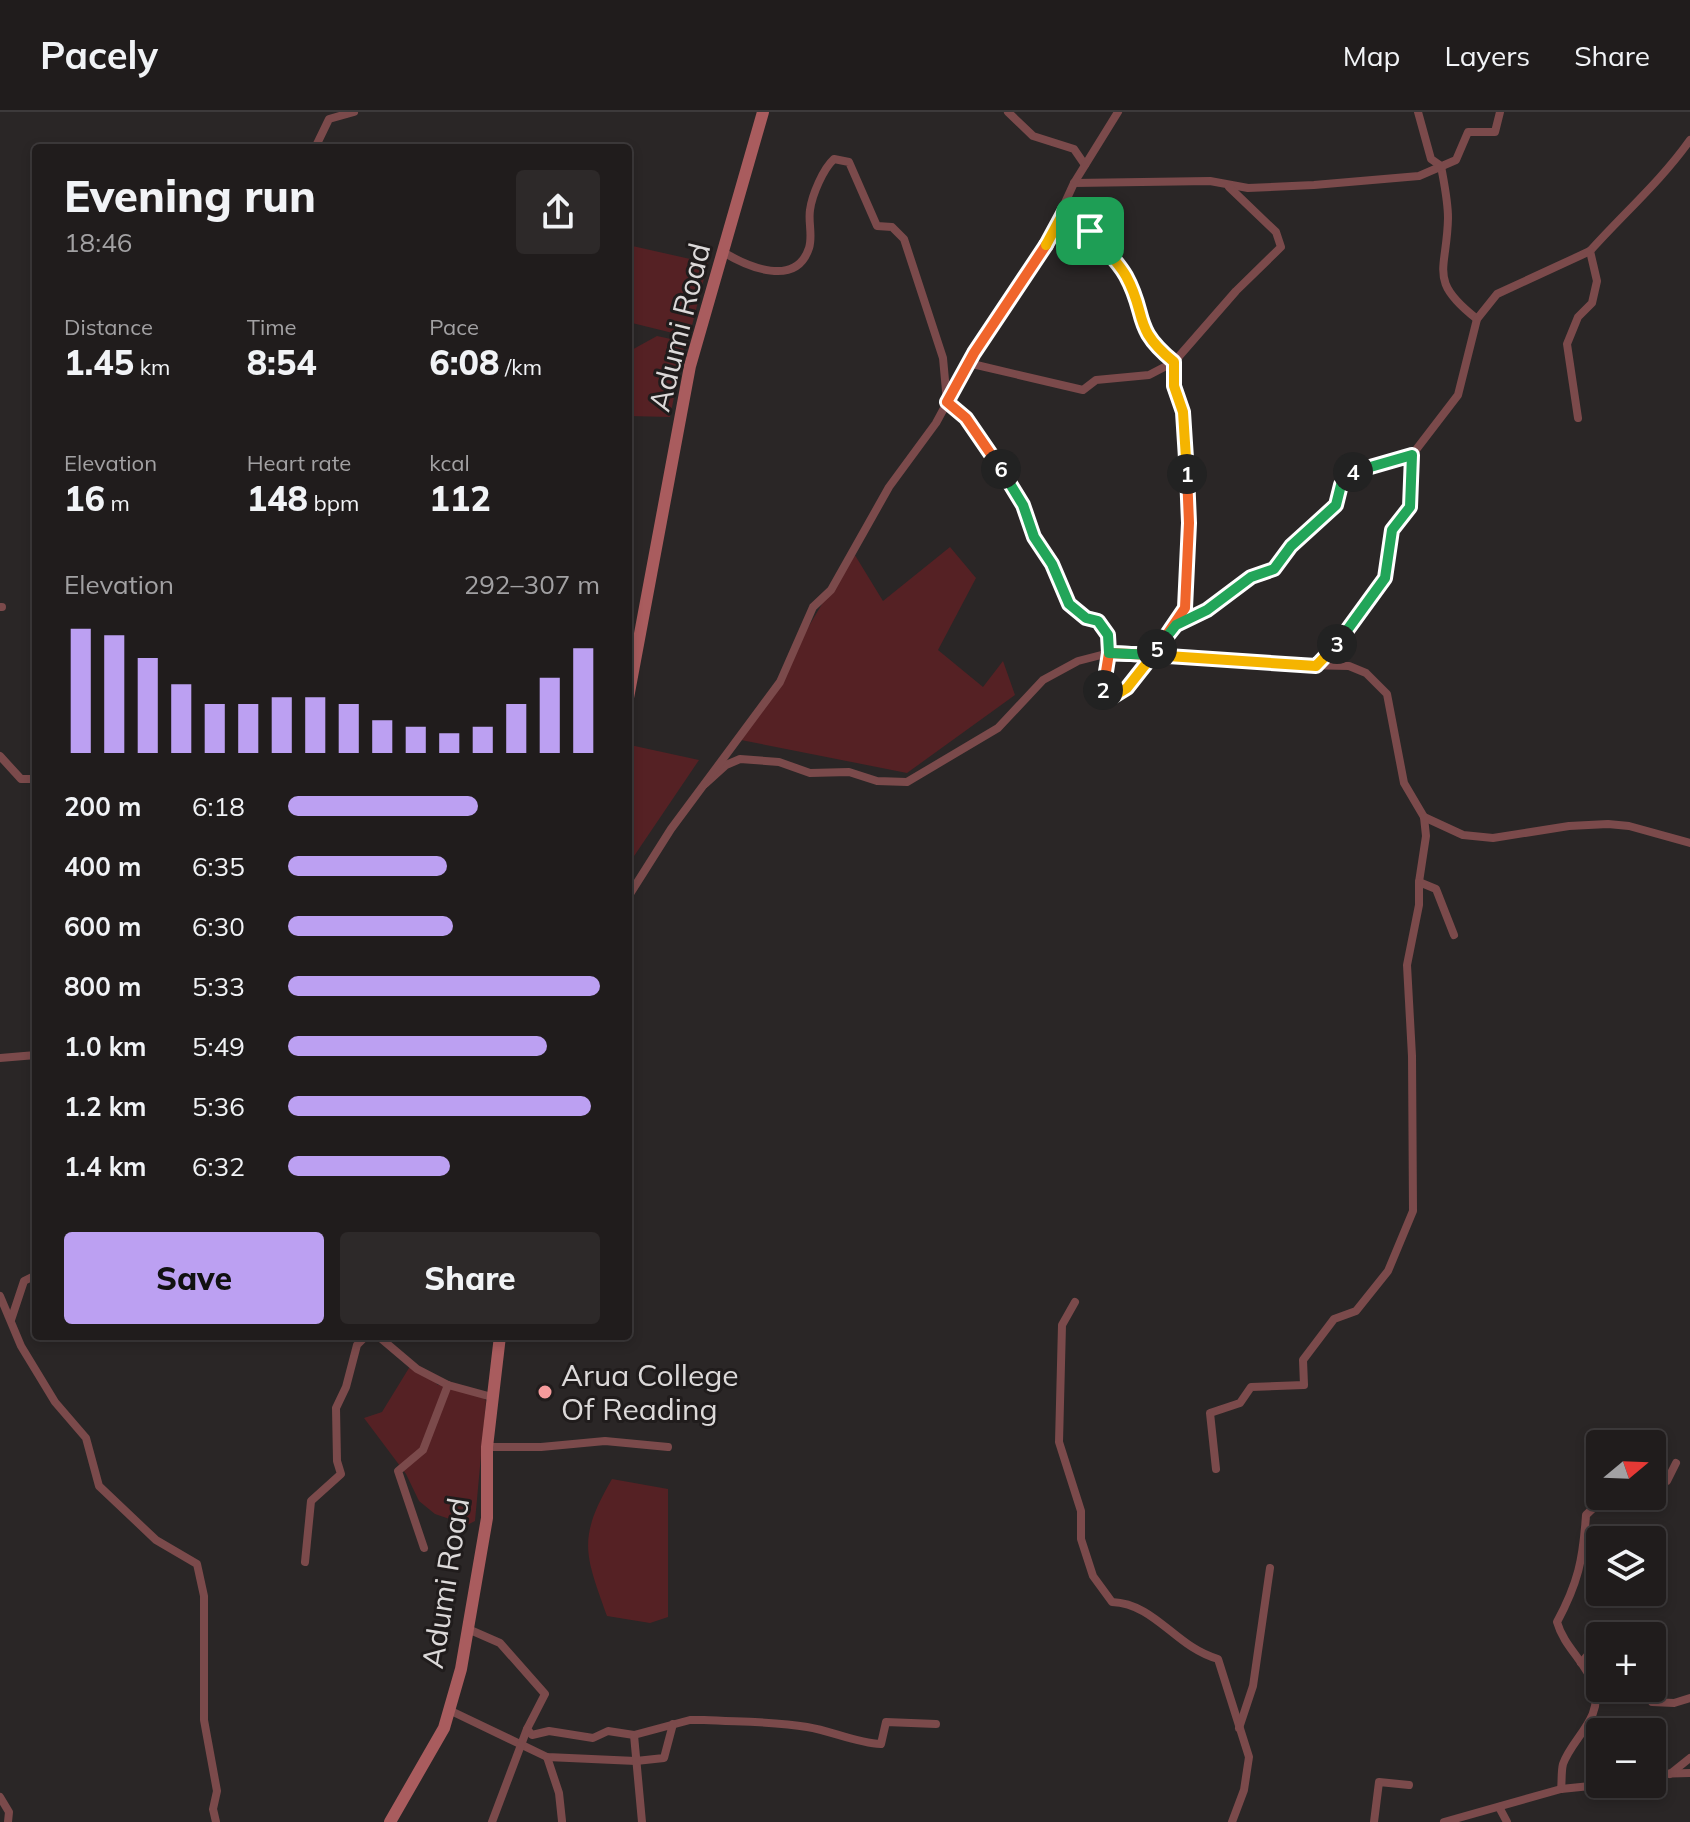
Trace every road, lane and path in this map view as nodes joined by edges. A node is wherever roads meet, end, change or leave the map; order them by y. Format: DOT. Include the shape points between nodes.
graph roads {
  1 [pos="354,112"];
  2 [pos="763,112"];
  3 [pos="1008,112"];
  4 [pos="1118,112"];
  5 [pos="1418,112"];
  6 [pos="1500,112"];
  7 [pos="1690,140"];
  8 [pos="317,144"];
  9 [pos="1085,165"];
  10 [pos="1441,166"];
  11 [pos="1074,183"];
  12 [pos="1229,186"];
  13 [pos="1065,210"];
  14 [pos="1590,251"];
  15 [pos="723,252"];
  16 [pos="1477,319"];
  17 [pos="1174,362"];
  18 [pos="968,363"];
  19 [pos="947,402"];
  20 [pos="1578,418"];
  21 [pos="1412,455"];
  22 [pos="1176,625"];
  23 [pos="1109,653"];
  24 [pos="1153,655"];
  25 [pos="1316,666"];
  26 [pos="632,677"];
  27 [pos="0,756"];
  28 [pos="32,779"];
  29 [pos="705,784"];
  30 [pos="1424,817"];
  31 [pos="1690,843"];
  32 [pos="1419,882"];
  33 [pos="632,891"];
  34 [pos="1454,935"];
  35 [pos="32,1055"];
  36 [pos="0,1058"];
  37 [pos="32,1277"];
  38 [pos="0,1296"];
  39 [pos="1075,1302"];
  40 [pos="11,1320"];
  41 [pos="362,1340"];
  42 [pos="383,1340"];
  43 [pos="499,1340"];
  44 [pos="448,1385"];
  45 [pos="492,1397"];
  46 [pos="487,1447"];
  47 [pos="668,1447"];
  48 [pos="1676,1463"];
  49 [pos="1216,1469"];
  50 [pos="1666,1481"];
  51 [pos="1591,1510"];
  52 [pos="424,1548"];
  53 [pos="305,1562"];
  54 [pos="1270,1568"];
  55 [pos="468,1629"];
  56 [pos="1586,1657"];
  57 [pos="1581,1663"];
  58 [pos="1690,1698"];
  59 [pos="1652,1702"];
  60 [pos="449,1710"];
  61 [pos="673,1724"];
  62 [pos="936,1724"];
  63 [pos="527,1729"];
  64 [pos="1239,1729"];
  65 [pos="634,1735"];
  66 [pos="519,1746"];
  67 [pos="547,1757"];
  68 [pos="1690,1758"];
  69 [pos="636,1761"];
  70 [pos="1690,1773"];
  71 [pos="1666,1774"];
  72 [pos="1670,1774"];
  73 [pos="1409,1785"];
  74 [pos="1586,1786"];
  75 [pos="1561,1789"];
  76 [pos="0,1797"];
  77 [pos="1499,1807"];
  78 [pos="562,1821"];
  79 [pos="8,1822"];
  80 [pos="216,1822"];
  81 [pos="390,1822"];
  82 [pos="492,1822"];
  83 [pos="642,1822"];
  84 [pos="1232,1822"];
  85 [pos="1374,1822"];
  86 [pos="1444,1822"];
  87 [pos="1507,1822"];
  1 -- 8 [label="street" via="329,119"];
  2 -- 15 [label="main road, Adumi Road"];
  3 -- 9 [label="street" via="1033,136 1074,149"];
  4 -- 9 [label="street"];
  5 -- 10 [label="street" via="1431,159"];
  6 -- 10 [label="street" via="1495,132 1468,132 1456,160"];
  7 -- 14 [label="street" via="1628,215"];
  9 -- 11 [label="street"];
  10 -- 12 [label="street" via="1419,176 1363,182"];
  10 -- 16 [label="street" via="1448,218 1445,286"];
  11 -- 12 [label="street" via="1210,181"];
  11 -- 13 [label="street"];
  12 -- 17 [label="street" via="1276,232 1281,247"];
  13 -- 17 [label="street" via="1125,274 1139,321 1152,344"];
  13 -- 18 [label="street"];
  14 -- 16 [label="street" via="1497,294"];
  14 -- 20 [label="street" via="1597,281 1592,303 1578,317 1567,344"];
  15 -- 19 [label="street" via="760,271 787,269 805,260 811,244 810,209 826,166 834,159 849,162 877,226 892,227 904,239 943,358"];
  15 -- 26 [label="main road, Adumi Road" via="690,366"];
  16 -- 21 [label="street" via="1458,395"];
  17 -- 18 [label="street" via="1149,375 1096,380 1083,390"];
  17 -- 22 [label="street" via="1174,386 1183,412 1189,523 1185,608"];
  18 -- 19 [label="street"];
  19 -- 23 [label="street" via="990,449 1069,604 1098,621 1108,635"];
  19 -- 29 [label="street" via="889,487 831,590 813,607 780,682"];
  21 -- 22 [label="street" via="1353,471 1341,485 1336,505 1274,569 1251,577 1207,610"];
  21 -- 25 [label="street" via="1410,507 1392,530 1385,578 1364,612"];
  22 -- 24 [label="street"];
  23 -- 24 [label="street"];
  23 -- 24 [label="street" via="1106,701 1127,688"];
  23 -- 29 [label="street" via="1078,661 1043,680 998,728 907,782 877,781 849,772 810,773 779,762 740,759"];
  24 -- 25 [label="street"];
  25 -- 30 [label="street" via="1349,666 1366,673 1387,694 1404,783"];
  27 -- 28 [label="street" via="21,779"];
  29 -- 33 [label="street"];
  30 -- 31 [label="street" via="1463,835 1493,838 1608,824"];
  30 -- 32 [label="street"];
  32 -- 34 [label="street" via="1436,889"];
  32 -- 49 [label="street" via="1407,965 1412,1056 1409,1225 1388,1271 1356,1311 1334,1319 1303,1360 1304,1385 1251,1387 1240,1403 1210,1413"];
  35 -- 36 [label="street"];
  37 -- 40 [label="street" via="24,1281"];
  38 -- 40 [label="street"];
  39 -- 64 [label="street" via="1062,1325 1059,1442 1081,1511 1081,1539 1093,1576 1112,1602 1134,1603 1199,1654 1218,1659"];
  40 -- 80 [label="street" via="55,1402 86,1438 99,1486 156,1540 197,1564 204,1596 204,1720 217,1791"];
  41 -- 53 [label="street" via="336,1408 341,1474 311,1501"];
  42 -- 44 [label="street" via="417,1369"];
  43 -- 45 [label="main road, Adumi Road"];
  44 -- 45 [label="street"];
  44 -- 52 [label="street" via="423,1450 398,1471"];
  45 -- 46 [label="main road, Adumi Road"];
  46 -- 47 [label="street" via="605,1441"];
  46 -- 55 [label="main road, Adumi Road" via="487,1518"];
  48 -- 50 [label="street"];
  51 -- 57 [label="street" via="1586,1515 1576,1586 1557,1622 1561,1637"];
  54 -- 64 [label="street" via="1253,1686"];
  55 -- 60 [label="main road, Adumi Road"];
  55 -- 63 [label="street" via="500,1643 545,1694"];
  56 -- 57 [label="street"];
  57 -- 75 [label="street" via="1596,1699 1564,1764"];
  58 -- 59 [label="street"];
  60 -- 66 [label="street"];
  60 -- 81 [label="main road, Adumi Road"];
  61 -- 62 [label="street" via="704,1720 803,1726 881,1744 886,1722"];
  61 -- 65 [label="street"];
  61 -- 69 [label="street" via="664,1758"];
  63 -- 65 [label="street" via="532,1735"];
  63 -- 66 [label="street"];
  64 -- 84 [label="street" via="1249,1757"];
  65 -- 69 [label="street"];
  66 -- 67 [label="street"];
  66 -- 82 [label="street"];
  67 -- 69 [label="street"];
  67 -- 78 [label="street"];
  68 -- 72 [label="street"];
  69 -- 83 [label="street"];
  70 -- 72 [label="street"];
  71 -- 72 [label="street"];
  73 -- 85 [label="street" via="1379,1782"];
  74 -- 75 [label="street"];
  75 -- 77 [label="street"];
  76 -- 79 [label="street" via="9,1812"];
  77 -- 86 [label="street"];
  77 -- 87 [label="street"];
}
